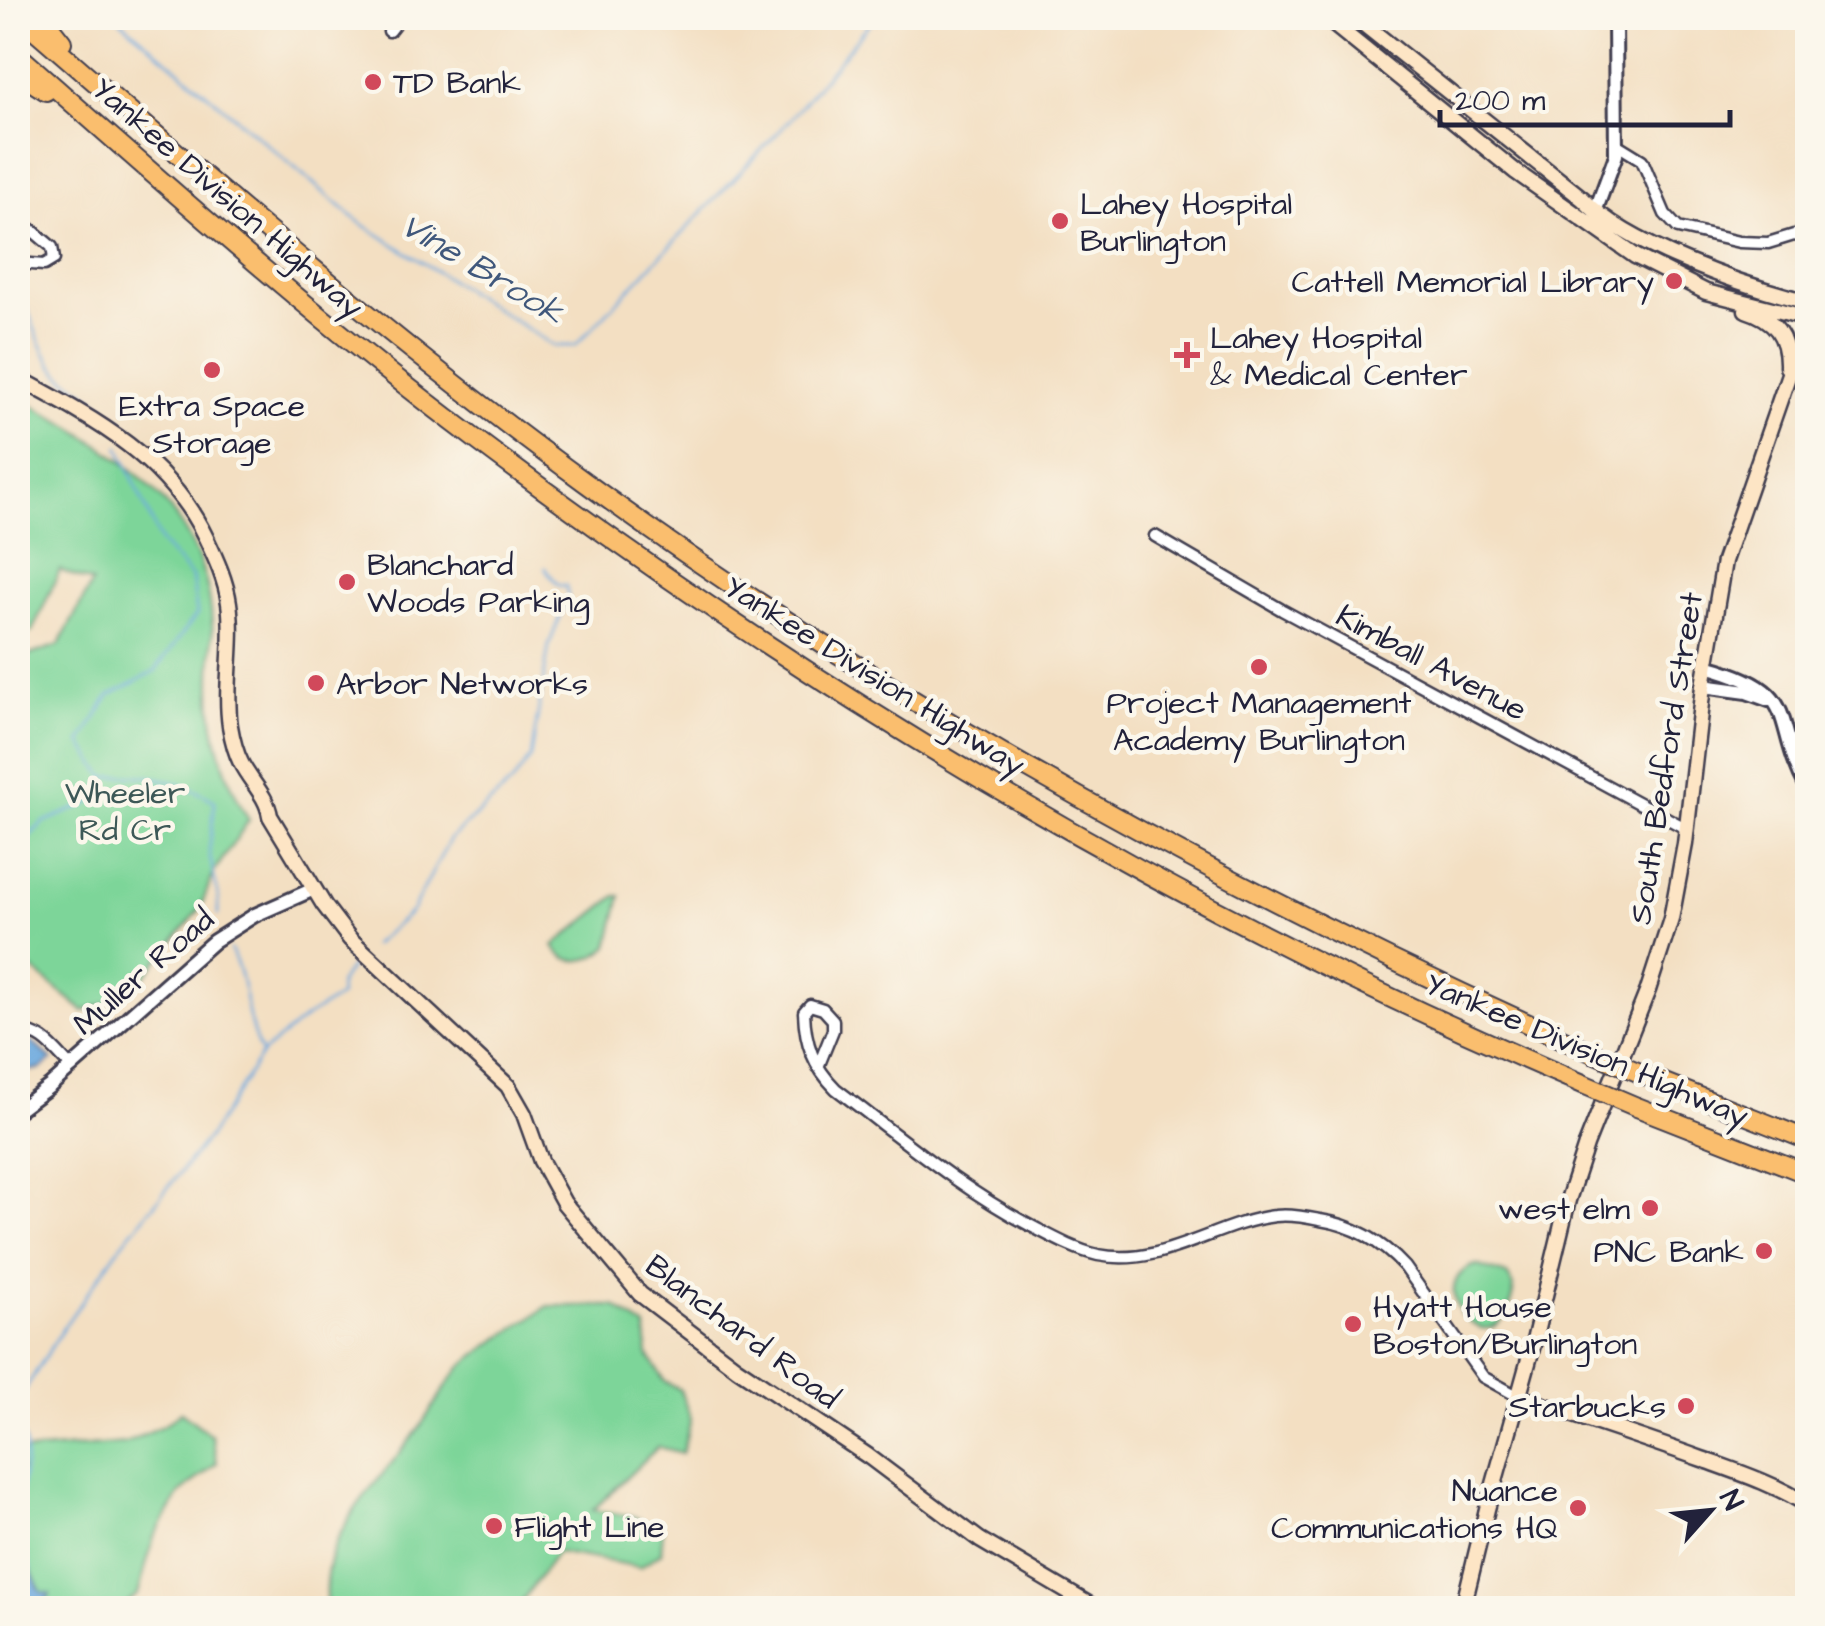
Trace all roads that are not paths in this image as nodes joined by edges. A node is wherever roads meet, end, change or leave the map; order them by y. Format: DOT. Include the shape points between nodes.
graph roads {
  1 [pos="21,18"];
  2 [pos="43,18"];
  3 [pos="398,18"];
  4 [pos="1326,18"];
  5 [pos="1356,18"];
  6 [pos="1615,18"];
  7 [pos="389,31"];
  8 [pos="18,55"];
  9 [pos="83,71"];
  10 [pos="18,73"];
  11 [pos="85,114"];
  12 [pos="1616,144"];
  13 [pos="18,218"];
  14 [pos="1592,219"];
  15 [pos="1808,238"];
  16 [pos="18,264"];
  17 [pos="1728,299"];
  18 [pos="1808,302"];
  19 [pos="1808,318"];
  20 [pos="18,378"];
  21 [pos="1787,379"];
  22 [pos="1155,536"];
  23 [pos="1706,666"];
  24 [pos="1703,686"];
  25 [pos="1778,706"];
  26 [pos="1808,789"];
  27 [pos="1687,830"];
  28 [pos="314,889"];
  29 [pos="18,1032"];
  30 [pos="818,1067"];
  31 [pos="72,1068"];
  32 [pos="18,1110"];
  33 [pos="1808,1138"];
  34 [pos="1808,1174"];
  35 [pos="1519,1397"];
  36 [pos="1808,1505"];
  37 [pos="1095,1608"];
  38 [pos="1463,1608"];
  1 -- 9 [label="highway, Yankee Division Highway"];
  2 -- 9 [label="highway"];
  3 -- 7 [label="street"];
  4 -- 14 [label="main road" via="1516,172"];
  5 -- 14 [label="main road"];
  6 -- 12 [label="street"];
  8 -- 11 [label="highway, Yankee Division Highway"];
  9 -- 33 [label="highway, Yankee Division Highway, bridge" via="518,433 818,642 1224,878 1349,941 1647,1076"];
  10 -- 11 [label="highway"];
  11 -- 34 [label="highway, Yankee Division Highway, bridge" via="282,286 471,436 752,638 931,750 1173,886 1379,991 1636,1107"];
  12 -- 14 [label="street"];
  12 -- 15 [label="street" via="1642,160 1664,214 1678,228 1739,242"];
  13 -- 16 [label="street" via="52,247 54,259"];
  14 -- 17 [label="main road" via="1676,278"];
  14 -- 18 [label="main road"];
  17 -- 19 [label="main road"];
  17 -- 21 [label="main road" via="1780,330"];
  19 -- 21 [label="main road, South Bedford Street"];
  20 -- 28 [label="main road, Blanchard Road" via="131,444 187,503 215,556 230,604 228,708 235,746"];
  21 -- 23 [label="main road, South Bedford Street" via="1724,561"];
  22 -- 27 [label="street, Kimball Avenue"];
  23 -- 24 [label="main road, South Bedford Street"];
  23 -- 25 [label="street" via="1754,683"];
  24 -- 25 [label="street" via="1747,692"];
  24 -- 27 [label="main road, South Bedford Street"];
  25 -- 26 [label="street"];
  27 -- 35 [label="main road, South Bedford Street" via="1664,946 1572,1188"];
  28 -- 31 [label="street, Muller Road" via="214,941"];
  28 -- 37 [label="main road, Blanchard Road" via="373,964 508,1086 564,1203 640,1294 980,1540"];
  29 -- 31 [label="street" via="45,1040"];
  30 -- 30 [label="street" via="833,1020 810,1005 805,1034"];
  30 -- 35 [label="street" via="836,1089 978,1198 1088,1252 1148,1255 1276,1216 1327,1220 1358,1231 1405,1267 1483,1378"];
  31 -- 32 [label="street, Muller Road"];
  35 -- 36 [label="main road" via="1742,1474"];
  35 -- 38 [label="main road, South Bedford Street"];
}
